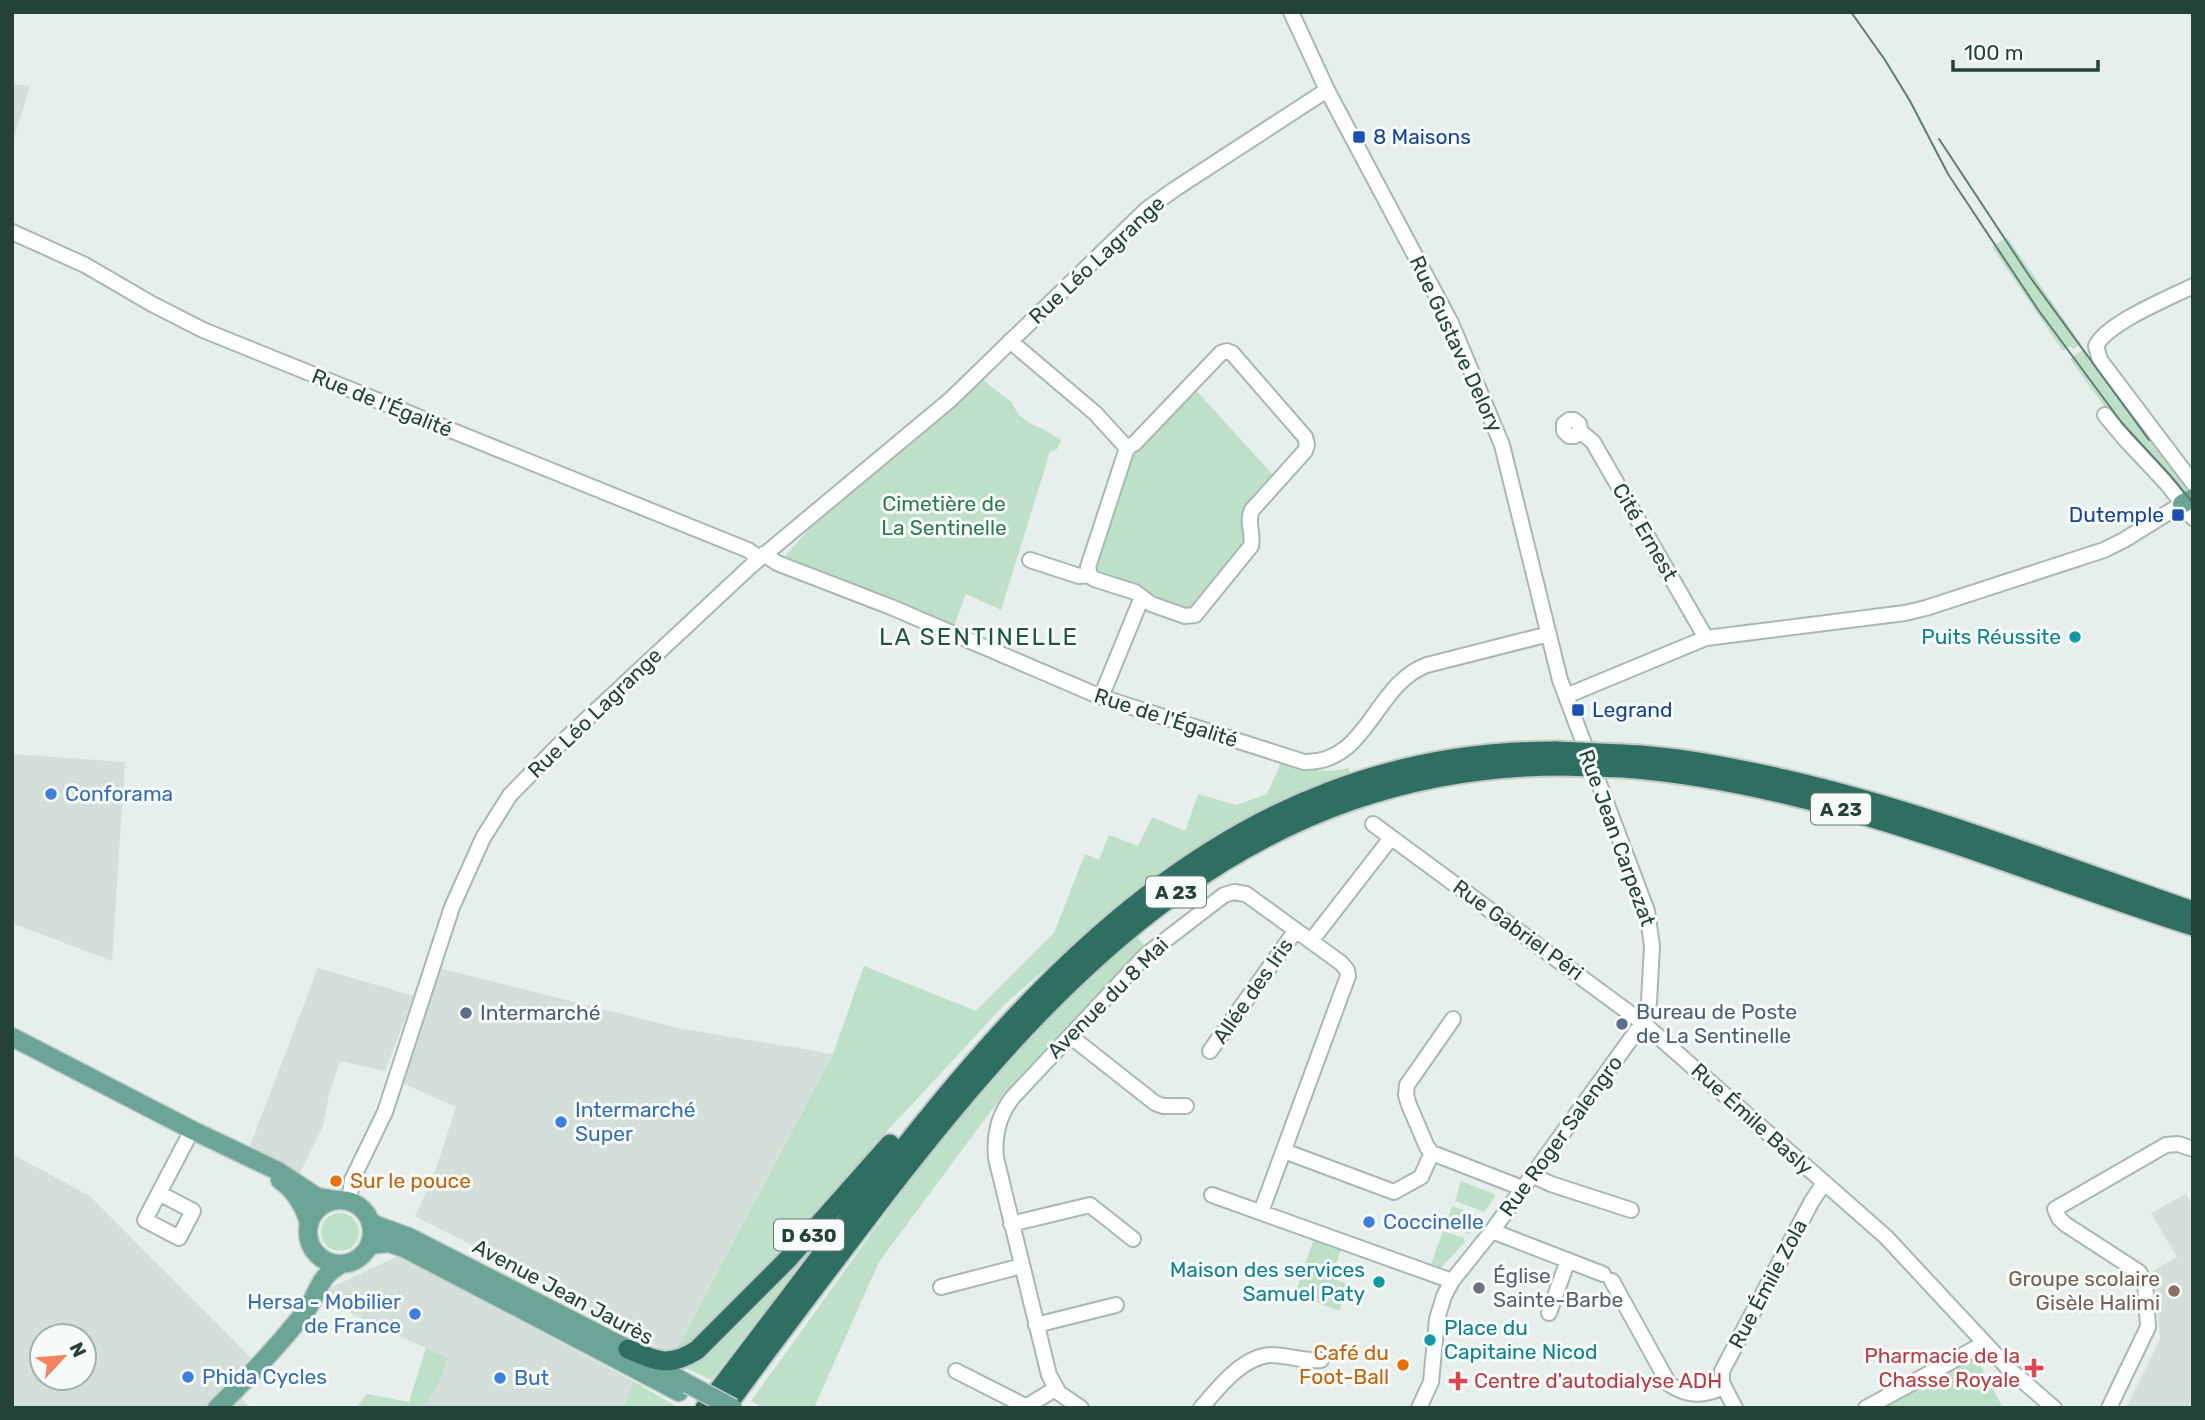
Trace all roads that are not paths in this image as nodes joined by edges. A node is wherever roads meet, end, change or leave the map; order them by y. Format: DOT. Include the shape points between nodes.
graph roads {
  1 [pos="1291,12"];
  2 [pos="1327,90"];
  3 [pos="12,232"];
  4 [pos="2193,286"];
  5 [pos="1010,341"];
  6 [pos="2105,415"];
  7 [pos="1580,431"];
  8 [pos="1128,448"];
  9 [pos="2193,483"];
  10 [pos="2189,507"];
  11 [pos="762,556"];
  12 [pos="1030,560"];
  13 [pos="1090,575"];
  14 [pos="1142,597"];
  15 [pos="1549,634"];
  16 [pos="1706,638"];
  17 [pos="1566,696"];
  18 [pos="1101,697"];
  19 [pos="1559,759"];
  20 [pos="1624,761"];
  21 [pos="1373,824"];
  22 [pos="1391,838"];
  23 [pos="2096,893"];
  24 [pos="2146,894"];
  25 [pos="2193,902"];
  26 [pos="2193,911"];
  27 [pos="2193,926"];
  28 [pos="1296,930"];
  29 [pos="2193,936"];
  30 [pos="1311,941"];
  31 [pos="1453,1019"];
  32 [pos="1643,1023"];
  33 [pos="12,1036"];
  34 [pos="1070,1036"];
  35 [pos="1210,1051"];
  36 [pos="970,1065"];
  37 [pos="1186,1106"];
  38 [pos="192,1130"];
  39 [pos="214,1141"];
  40 [pos="2193,1149"];
  41 [pos="1284,1151"];
  42 [pos="1432,1153"];
  43 [pos="1532,1175"];
  44 [pos="1824,1183"];
  45 [pos="1522,1188"];
  46 [pos="159,1193"];
  47 [pos="1212,1195"];
  48 [pos="342,1201"];
  49 [pos="1631,1210"];
  50 [pos="1261,1212"];
  51 [pos="370,1221"];
  52 [pos="309,1223"];
  53 [pos="1011,1224"];
  54 [pos="1492,1231"];
  55 [pos="1133,1239"];
  56 [pos="369,1245"];
  57 [pos="313,1250"];
  58 [pos="1568,1261"];
  59 [pos="340,1265"];
  60 [pos="1022,1266"];
  61 [pos="1452,1281"];
  62 [pos="940,1287"];
  63 [pos="1116,1305"];
  64 [pos="1549,1312"];
  65 [pos="1036,1325"];
  66 [pos="292,1328"];
  67 [pos="1984,1343"];
  68 [pos="628,1349"];
  69 [pos="1321,1360"];
  70 [pos="956,1371"];
  71 [pos="1724,1387"];
  72 [pos="238,1388"];
  73 [pos="684,1389"];
  74 [pos="1055,1389"];
  75 [pos="1024,1407"];
  76 [pos="217,1408"];
  77 [pos="224,1408"];
  78 [pos="707,1408"];
  79 [pos="725,1408"];
  80 [pos="733,1408"];
  81 [pos="1081,1408"];
  82 [pos="1201,1408"];
  83 [pos="1419,1408"];
  84 [pos="1735,1408"];
  85 [pos="1866,1408"];
  86 [pos="2054,1408"];
  87 [pos="2109,1408"];
  1 -- 2 [label="street, Rue Gustave Delory"];
  2 -- 5 [label="street, Rue Léo Lagrange" via="1154,204"];
  2 -- 15 [label="street, Rue Gustave Delory" via="1451,323 1499,438"];
  3 -- 11 [label="street, Rue de l'Égalité" via="85,265 203,330"];
  4 -- 9 [label="street" via="2130,317 2096,344 2100,360"];
  5 -- 8 [label="street, Rue Léo Lagrange"];
  5 -- 11 [label="street, Rue Léo Lagrange" via="950,400"];
  6 -- 10 [label="street"];
  7 -- 16 [label="street, Cité Ernest" via="1593,442"];
  8 -- 13 [label="street" via="1088,566"];
  8 -- 14 [label="street" via="1227,351 1307,442 1305,451 1252,510 1251,546 1198,613 1185,617"];
  10 -- 16 [label="street" via="2104,550 1918,610"];
  11 -- 18 [label="street, Rue de l'Égalité"];
  11 -- 48 [label="street, Rue Léo Lagrange" via="550,754 516,788 492,822 452,906 384,1112"];
  12 -- 13 [label="street" via="1079,576"];
  13 -- 14 [label="street"];
  14 -- 18 [label="street"];
  15 -- 17 [label="street, Rue Gustave Delory"];
  15 -- 18 [label="street, Rue de l'Égalité" via="1415,670 1396,686 1351,746 1315,762 1295,760"];
  16 -- 17 [label="street"];
  17 -- 32 [label="street, Rue Jean Carpezat" via="1650,920 1650,997"];
  19 -- 20 [label="highway, A 23, bridge"];
  19 -- 36 [label="highway, A 23" via="1509,753 1379,776 1310,800 1242,832 1175,875 1109,926 1041,989"];
  19 -- 79 [label="highway, A 23" via="1446,776 1346,801 1248,846 1153,909 1051,999 960,1100"];
  20 -- 23 [label="highway, A 23" via="1813,801 1947,840"];
  20 -- 24 [label="highway, A 23" via="1680,759 1836,792"];
  21 -- 22 [label="street, Rue Gabriel Péri"];
  22 -- 30 [label="street"];
  22 -- 32 [label="street, Rue Gabriel Péri"];
  23 -- 27 [label="highway, A 23"];
  23 -- 29 [label="highway"];
  24 -- 25 [label="highway"];
  24 -- 26 [label="highway, A 23"];
  28 -- 30 [label="street, Avenue du 8 Mai"];
  28 -- 34 [label="street, Avenue du 8 Mai" via="1246,894 1224,895 1146,955"];
  28 -- 35 [label="street, Allée des Iris"];
  30 -- 41 [label="street, Avenue du 8 Mai" via="1341,963 1348,976"];
  31 -- 42 [label="street" via="1407,1085 1409,1105"];
  32 -- 43 [label="street, Rue Roger Salengro"];
  32 -- 44 [label="street, Rue Émile Basly"];
  33 -- 38 [label="main road"];
  34 -- 37 [label="street" via="1155,1103"];
  34 -- 53 [label="street, Avenue du 8 Mai" via="1009,1102 999,1122 996,1158"];
  36 -- 68 [label="highway, D 630" via="940,1089 811,1234 702,1346 664,1362"];
  36 -- 78 [label="highway, A 23"];
  38 -- 39 [label="main road"];
  38 -- 46 [label="street"];
  39 -- 48 [label="main road" via="278,1171 317,1197"];
  39 -- 52 [label="main road" via="287,1185"];
  40 -- 87 [label="street" via="2166,1145 2055,1209 2065,1224 2139,1272 2145,1282 2148,1330"];
  41 -- 42 [label="street" via="1394,1192 1420,1177"];
  41 -- 50 [label="street, Avenue du 8 Mai"];
  42 -- 45 [label="street"];
  43 -- 45 [label="street, Rue Roger Salengro"];
  43 -- 49 [label="street"];
  44 -- 67 [label="street, Rue Émile Basly" via="1892,1243"];
  44 -- 71 [label="street, Rue Émile Zola" via="1723,1368"];
  45 -- 54 [label="street, Rue Roger Salengro"];
  47 -- 50 [label="street"];
  48 -- 51 [label="main road" via="362,1209"];
  48 -- 52 [label="main road" via="318,1208"];
  50 -- 61 [label="street"];
  51 -- 56 [label="main road"];
  51 -- 68 [label="main road, Avenue Jean Jaurès / D 630"];
  52 -- 57 [label="main road" via="307,1236"];
  53 -- 55 [label="street" via="1090,1205"];
  53 -- 60 [label="street, Avenue du 8 Mai"];
  54 -- 58 [label="street"];
  54 -- 61 [label="street, Rue Roger Salengro"];
  56 -- 59 [label="main road" via="359,1259"];
  56 -- 73 [label="main road, Avenue Jean Jaurès / D 630" via="388,1242 404,1248"];
  57 -- 59 [label="main road" via="324,1261"];
  57 -- 66 [label="main road" via="313,1271"];
  58 -- 64 [label="street"];
  58 -- 71 [label="street" via="1607,1277 1670,1384 1698,1395"];
  59 -- 66 [label="main road" via="323,1277 310,1306"];
  60 -- 62 [label="street"];
  60 -- 65 [label="street, Avenue du 8 Mai"];
  61 -- 83 [label="street, Rue Roger Salengro" via="1437,1319 1431,1382"];
  63 -- 65 [label="street"];
  65 -- 74 [label="street, Avenue du 8 Mai"];
  66 -- 72 [label="main road"];
  67 -- 85 [label="street"];
  67 -- 86 [label="street, Rue Émile Basly"];
  68 -- 73 [label="main road, Avenue Jean Jaurès / D 630"];
  69 -- 82 [label="street" via="1256,1358"];
  70 -- 75 [label="street"];
  71 -- 84 [label="street"];
  72 -- 76 [label="main road"];
  72 -- 77 [label="main road"];
  73 -- 78 [label="main road, Avenue Jean Jaurès / D 630"];
  73 -- 80 [label="main road, Avenue Jean Jaurès / D 630, bridge"];
  74 -- 75 [label="street"];
  74 -- 81 [label="street"];
}
